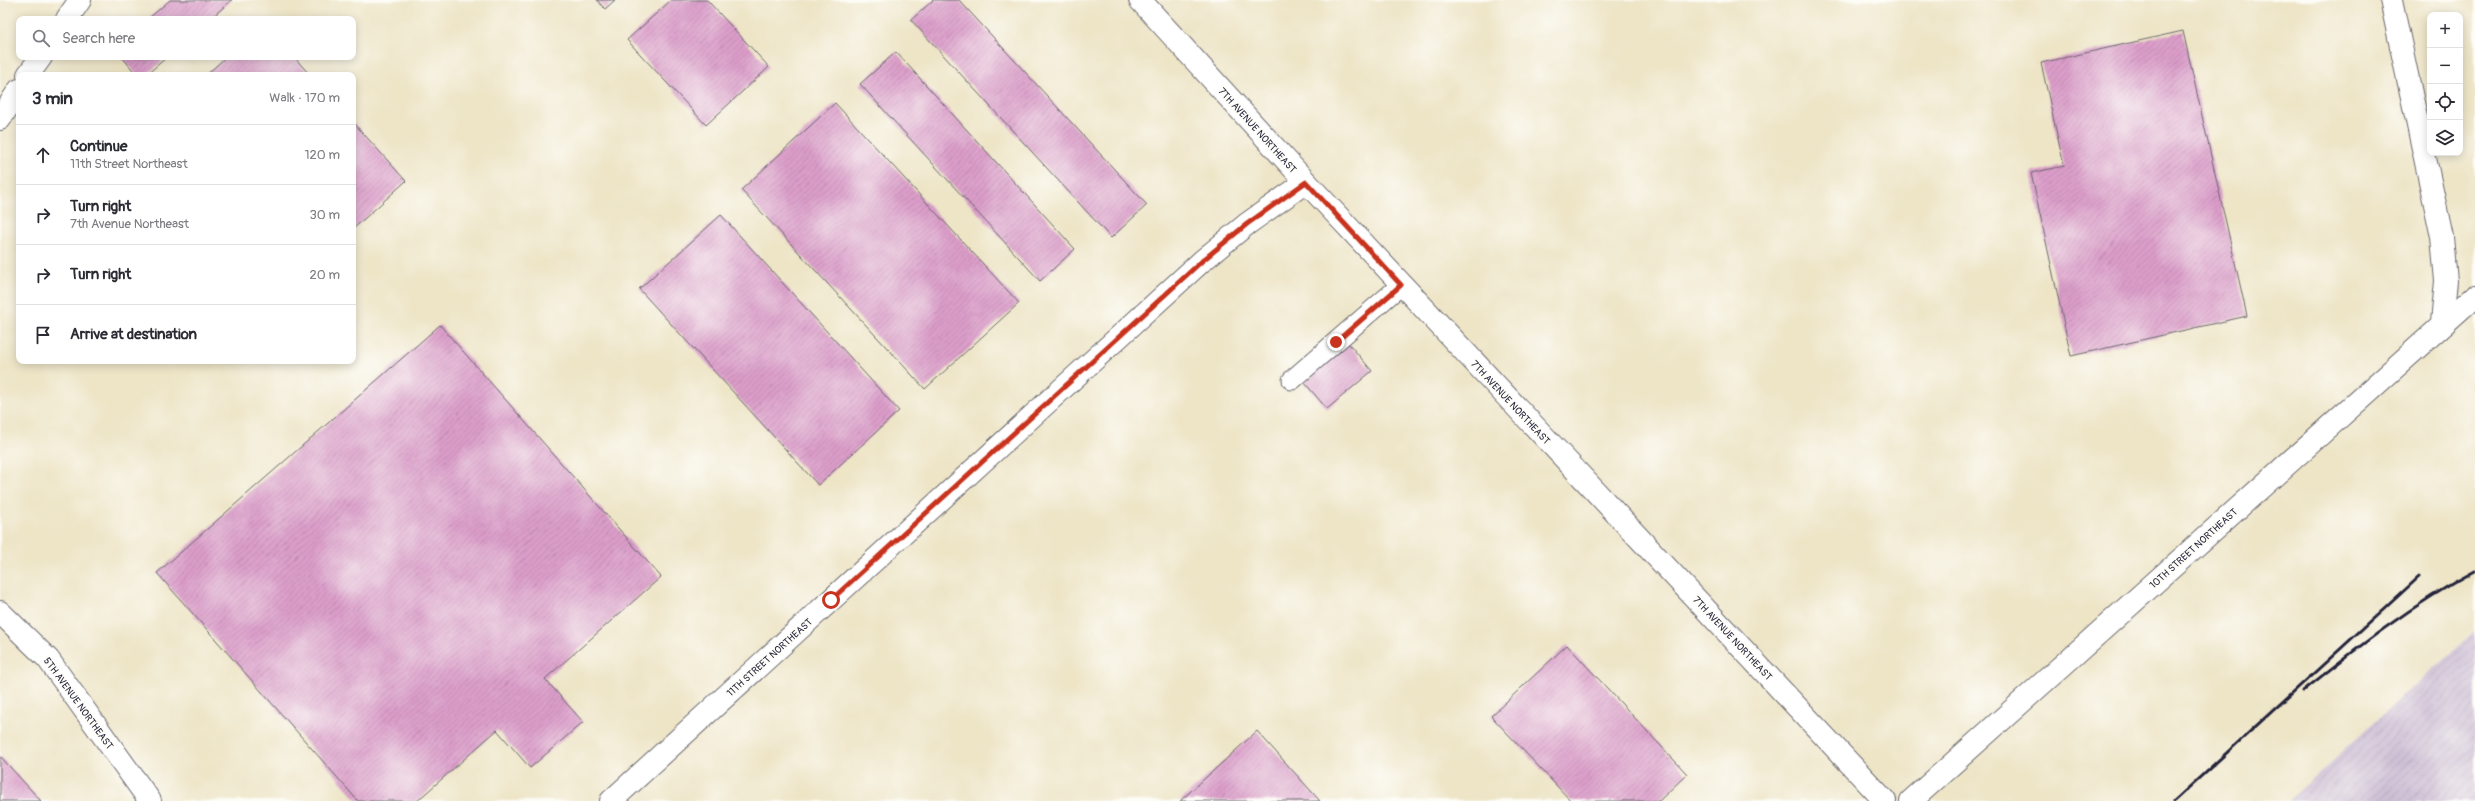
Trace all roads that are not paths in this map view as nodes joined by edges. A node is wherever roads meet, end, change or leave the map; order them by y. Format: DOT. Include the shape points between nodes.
graph roads {
  1 [pos="80,0"];
  2 [pos="1140,0"];
  3 [pos="2391,0"];
  4 [pos="69,16"];
  5 [pos="39,60"];
  6 [pos="30,72"];
  7 [pos="16,95"];
  8 [pos="0,119"];
  9 [pos="1306,182"];
  10 [pos="1401,285"];
  11 [pos="2475,296"];
  12 [pos="2442,323"];
  13 [pos="1292,380"];
  14 [pos="0,612"];
  15 [pos="150,801"];
  16 [pos="611,801"];
  17 [pos="1885,801"];
  18 [pos="1911,801"];
  1 -- 4 [label="street"];
  2 -- 9 [label="street, 7TH AVENUE NORTHEAST"];
  3 -- 12 [label="street" via="2442,237 2446,281"];
  5 -- 6 [label="street"];
  7 -- 8 [label="street"];
  9 -- 10 [label="street, 7TH AVENUE NORTHEAST"];
  9 -- 16 [label="street, 11TH STREET NORTHEAST" via="1247,224 1202,261"];
  10 -- 13 [label="lane"];
  10 -- 17 [label="street, 7TH AVENUE NORTHEAST"];
  11 -- 12 [label="street, 10TH STREET NORTHEAST"];
  12 -- 18 [label="street, 10TH STREET NORTHEAST"];
  14 -- 15 [label="street, 5TH AVENUE NORTHEAST" via="48,659"];
}
